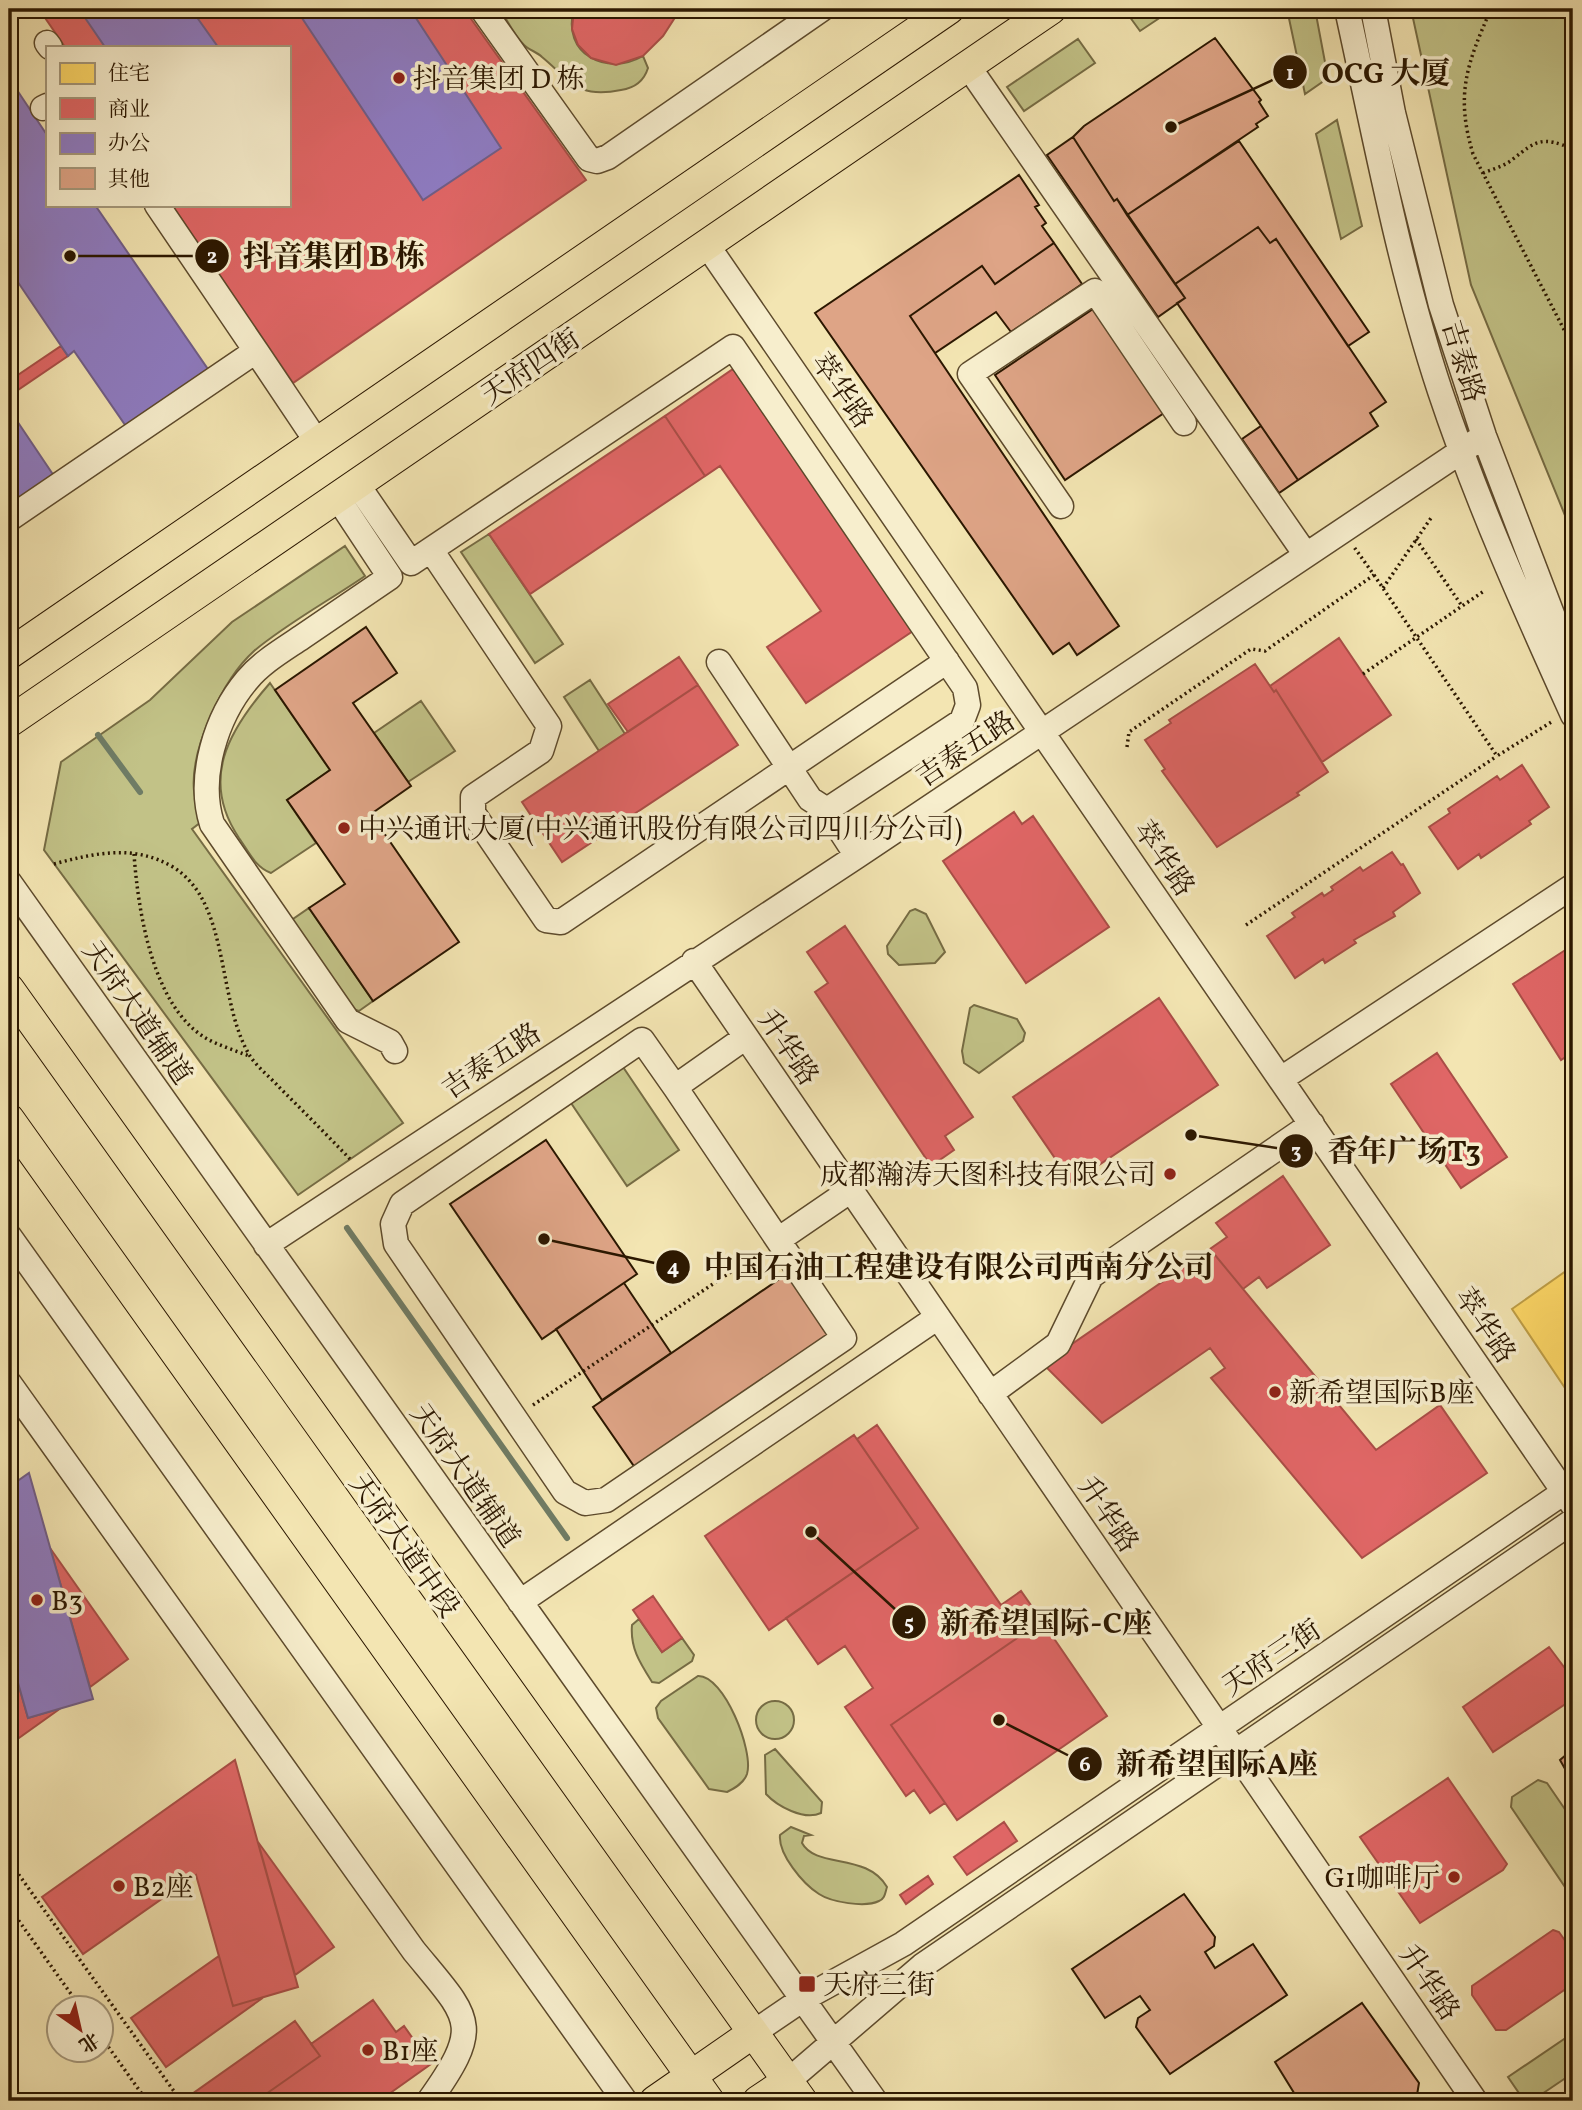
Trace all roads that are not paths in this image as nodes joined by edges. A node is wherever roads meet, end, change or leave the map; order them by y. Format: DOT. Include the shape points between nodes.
graph roads {
  1 [pos="482,9"];
  2 [pos="822,9"];
  3 [pos="949,9"];
  4 [pos="1051,9"];
  5 [pos="1347,9"];
  6 [pos="1373,9"];
  7 [pos="968,66"];
  8 [pos="158,206"];
  9 [pos="707,244"];
  10 [pos="256,351"];
  11 [pos="1184,423"];
  12 [pos="1484,436"];
  13 [pos="317,442"];
  14 [pos="1462,450"];
  15 [pos="347,491"];
  16 [pos="1061,506"];
  17 [pos="9,519"];
  18 [pos="431,550"];
  19 [pos="1306,555"];
  20 [pos="1556,630"];
  21 [pos="9,654"];
  22 [pos="947,661"];
  23 [pos="719,662"];
  24 [pos="1573,669"];
  25 [pos="1572,713"];
  26 [pos="9,722"];
  27 [pos="1042,732"];
  28 [pos="789,768"];
  29 [pos="827,810"];
  30 [pos="857,856"];
  31 [pos="9,882"];
  32 [pos="1573,886"];
  33 [pos="694,961"];
  34 [pos="9,989"];
  35 [pos="746,1037"];
  36 [pos="395,1051"];
  37 [pos="1281,1079"];
  38 [pos="675,1087"];
  39 [pos="9,1119"];
  40 [pos="1312,1125"];
  41 [pos="851,1191"];
  42 [pos="9,1236"];
  43 [pos="778,1240"];
  44 [pos="266,1245"];
  45 [pos="938,1317"];
  46 [pos="9,1383"];
  47 [pos="990,1394"];
  48 [pos="1570,1494"];
  49 [pos="1573,1521"];
  50 [pos="520,1602"];
  51 [pos="1220,1728"];
  52 [pos="1236,1752"];
  53 [pos="803,1999"];
  54 [pos="753,2033"];
  55 [pos="834,2043"];
  56 [pos="691,2076"];
  57 [pos="795,2091"];
  58 [pos="429,2101"];
  59 [pos="625,2101"];
  60 [pos="655,2101"];
  61 [pos="709,2101"];
  62 [pos="758,2101"];
  63 [pos="875,2101"];
  64 [pos="1475,2101"];
  1 -- 2 [label="street" via="589,159 597,161"];
  3 -- 13 [label="main road, 天府四街"];
  4 -- 7 [label="main road, 天府四街"];
  5 -- 14 [label="street, 吉泰路" via="1412,295"];
  6 -- 12 [label="street, 吉泰路" via="1393,113 1441,306"];
  7 -- 9 [label="main road, 天府四街"];
  7 -- 19 [label="street"];
  8 -- 10 [label="street"];
  9 -- 15 [label="main road, 天府四街"];
  9 -- 27 [label="street, 萃华路"];
  10 -- 13 [label="street"];
  10 -- 17 [label="street"];
  11 -- 16 [label="street" via="1094,291 970,374"];
  12 -- 14 [label="street, 吉泰五路"];
  12 -- 20 [label="street, 吉泰路"];
  13 -- 21 [label="main road, 天府四街"];
  14 -- 19 [label="street, 吉泰五路"];
  14 -- 20 [label="street, 吉泰路" via="1513,583"];
  15 -- 18 [label="street" via="411,564"];
  15 -- 26 [label="main road, 天府四街"];
  15 -- 36 [label="street" via="390,577 246,680 208,760 206,805 212,824 348,1021 390,1042"];
  18 -- 22 [label="street" via="733,347"];
  18 -- 28 [label="street" via="549,726 541,751 473,797 473,813 546,920 561,922"];
  19 -- 27 [label="street, 吉泰五路"];
  20 -- 24 [label="street, 吉泰路"];
  20 -- 25 [label="street, 吉泰路"];
  22 -- 28 [label="street"];
  22 -- 29 [label="street" via="965,688 968,705 962,721"];
  23 -- 28 [label="street"];
  27 -- 30 [label="street, 吉泰五路"];
  27 -- 37 [label="street, 萃华路"];
  28 -- 29 [label="street" via="810,799"];
  29 -- 30 [label="street"];
  30 -- 33 [label="street, 吉泰五路"];
  31 -- 44 [label="street, 天府大道辅道"];
  32 -- 37 [label="street"];
  33 -- 35 [label="street, 升华路"];
  33 -- 44 [label="street, 吉泰五路"];
  34 -- 54 [label="main road, 天府大道中段"];
  35 -- 38 [label="street"];
  35 -- 41 [label="street, 升华路"];
  37 -- 40 [label="street, 萃华路"];
  38 -- 43 [label="street"];
  38 -- 43 [label="street" via="642,1040 402,1204 396,1213 396,1244 565,1492 585,1503 606,1500 844,1338"];
  39 -- 56 [label="main road"];
  40 -- 47 [label="street" via="1091,1276 1058,1344"];
  40 -- 48 [label="street, 萃华路"];
  41 -- 43 [label="street"];
  41 -- 45 [label="street, 升华路"];
  42 -- 59 [label="street"];
  44 -- 50 [label="street, 天府大道辅道"];
  45 -- 47 [label="street, 升华路"];
  45 -- 50 [label="street"];
  46 -- 58 [label="street" via="414,1951 458,2005 467,2031 452,2069"];
  47 -- 51 [label="street, 升华路"];
  48 -- 51 [label="street, 天府三街"];
  49 -- 52 [label="street, 天府三街"];
  50 -- 53 [label="street, 天府大道辅道"];
  51 -- 52 [label="street, 升华路"];
  51 -- 53 [label="street, 天府三街" via="903,1944"];
  52 -- 55 [label="street, 天府三街" via="922,1966"];
  52 -- 64 [label="street, 升华路"];
  53 -- 54 [label="street, 天府三街"];
  53 -- 55 [label="street, 天府大道辅道"];
  54 -- 56 [label="main road"];
  54 -- 57 [label="main road, 天府大道中段"];
  55 -- 57 [label="street, 天府三街"];
  55 -- 63 [label="street, 天府大道辅道"];
  56 -- 60 [label="main road"];
  56 -- 61 [label="main road"];
  57 -- 62 [label="main road"];
}
